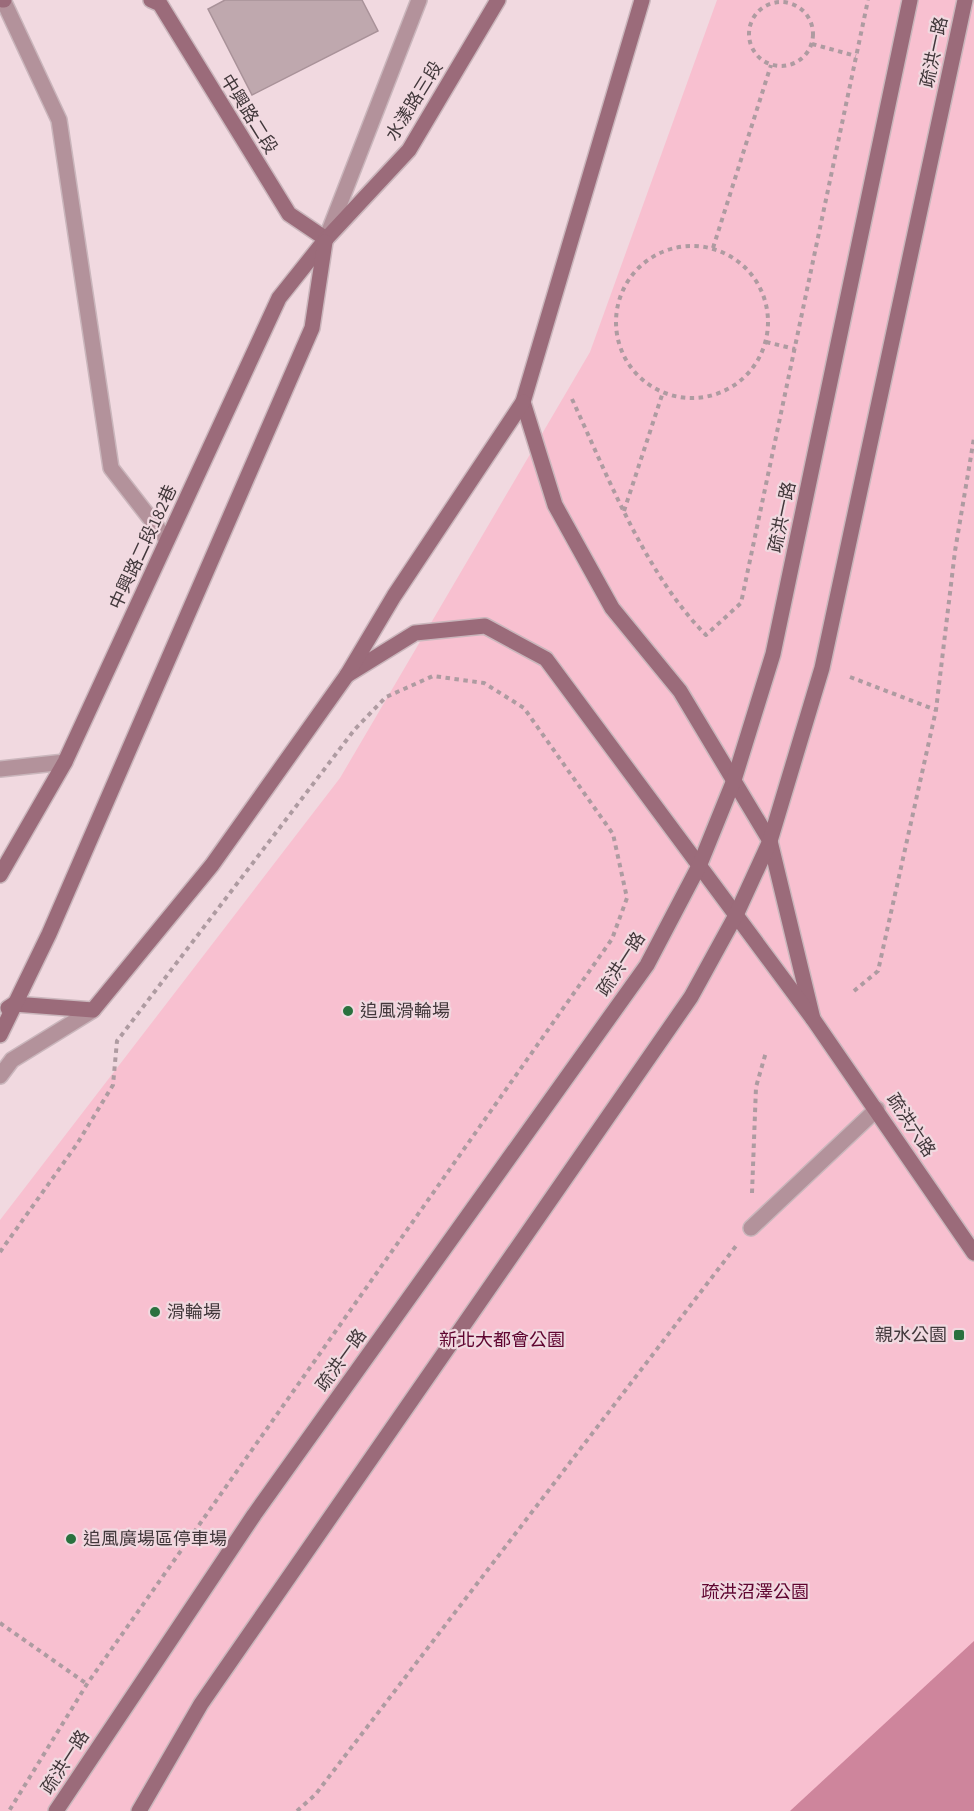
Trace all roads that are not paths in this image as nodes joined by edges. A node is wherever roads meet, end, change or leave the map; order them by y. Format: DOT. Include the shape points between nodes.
graph roads {
  1 [pos="4,0"];
  2 [pos="151,0"];
  3 [pos="419,0"];
  4 [pos="498,0"];
  5 [pos="642,0"];
  6 [pos="910,0"];
  7 [pos="965,0"];
  8 [pos="326,239"];
  9 [pos="523,402"];
  10 [pos="167,540"];
  11 [pos="347,675"];
  12 [pos="65,762"];
  13 [pos="0,770"];
  14 [pos="734,780"];
  15 [pos="770,841"];
  16 [pos="700,864"];
  17 [pos="0,875"];
  18 [pos="736,915"];
  19 [pos="14,1004"];
  20 [pos="93,1010"];
  21 [pos="0,1013"];
  22 [pos="813,1019"];
  23 [pos="0,1035"];
  24 [pos="0,1076"];
  25 [pos="877,1108"];
  26 [pos="751,1228"];
  27 [pos="974,1253"];
  28 [pos="56,1811"];
  29 [pos="139,1811"];
  1 -- 10 [label="lane" via="59,120 111,468"];
  2 -- 8 [label="street, 中興路二段" via="160,4 289,214"];
  3 -- 8 [label="lane"];
  4 -- 8 [label="street, 水漾路三段" via="409,150"];
  5 -- 9 [label="street"];
  6 -- 14 [label="street, 疏洪一路" via="773,654"];
  7 -- 15 [label="street, 疏洪一路" via="822,669"];
  8 -- 10 [label="street, 中興路二段182巷" via="279,298"];
  8 -- 19 [label="street" via="312,328 49,934"];
  9 -- 11 [label="street" via="394,596"];
  9 -- 14 [label="street" via="555,505 606,597 680,692"];
  10 -- 12 [label="street, 中興路二段182巷"];
  11 -- 16 [label="street, 疏洪六路" via="415,633 485,626 546,659"];
  11 -- 20 [label="street" via="212,865"];
  12 -- 13 [label="lane"];
  12 -- 17 [label="street, 中興路二段182巷"];
  14 -- 15 [label="street"];
  14 -- 16 [label="street, 疏洪一路"];
  15 -- 18 [label="street, 疏洪一路"];
  15 -- 22 [label="street, 疏洪六路"];
  16 -- 18 [label="street, 疏洪六路"];
  16 -- 28 [label="street, 疏洪一路" via="647,965 254,1515"];
  18 -- 22 [label="street, 疏洪六路"];
  18 -- 29 [label="street, 疏洪一路" via="691,997 201,1704"];
  19 -- 20 [label="street"];
  19 -- 21 [label="street"];
  19 -- 23 [label="street"];
  20 -- 24 [label="lane" via="12,1060"];
  22 -- 25 [label="street, 疏洪六路"];
  25 -- 26 [label="lane"];
  25 -- 27 [label="street, 疏洪六路"];
}
